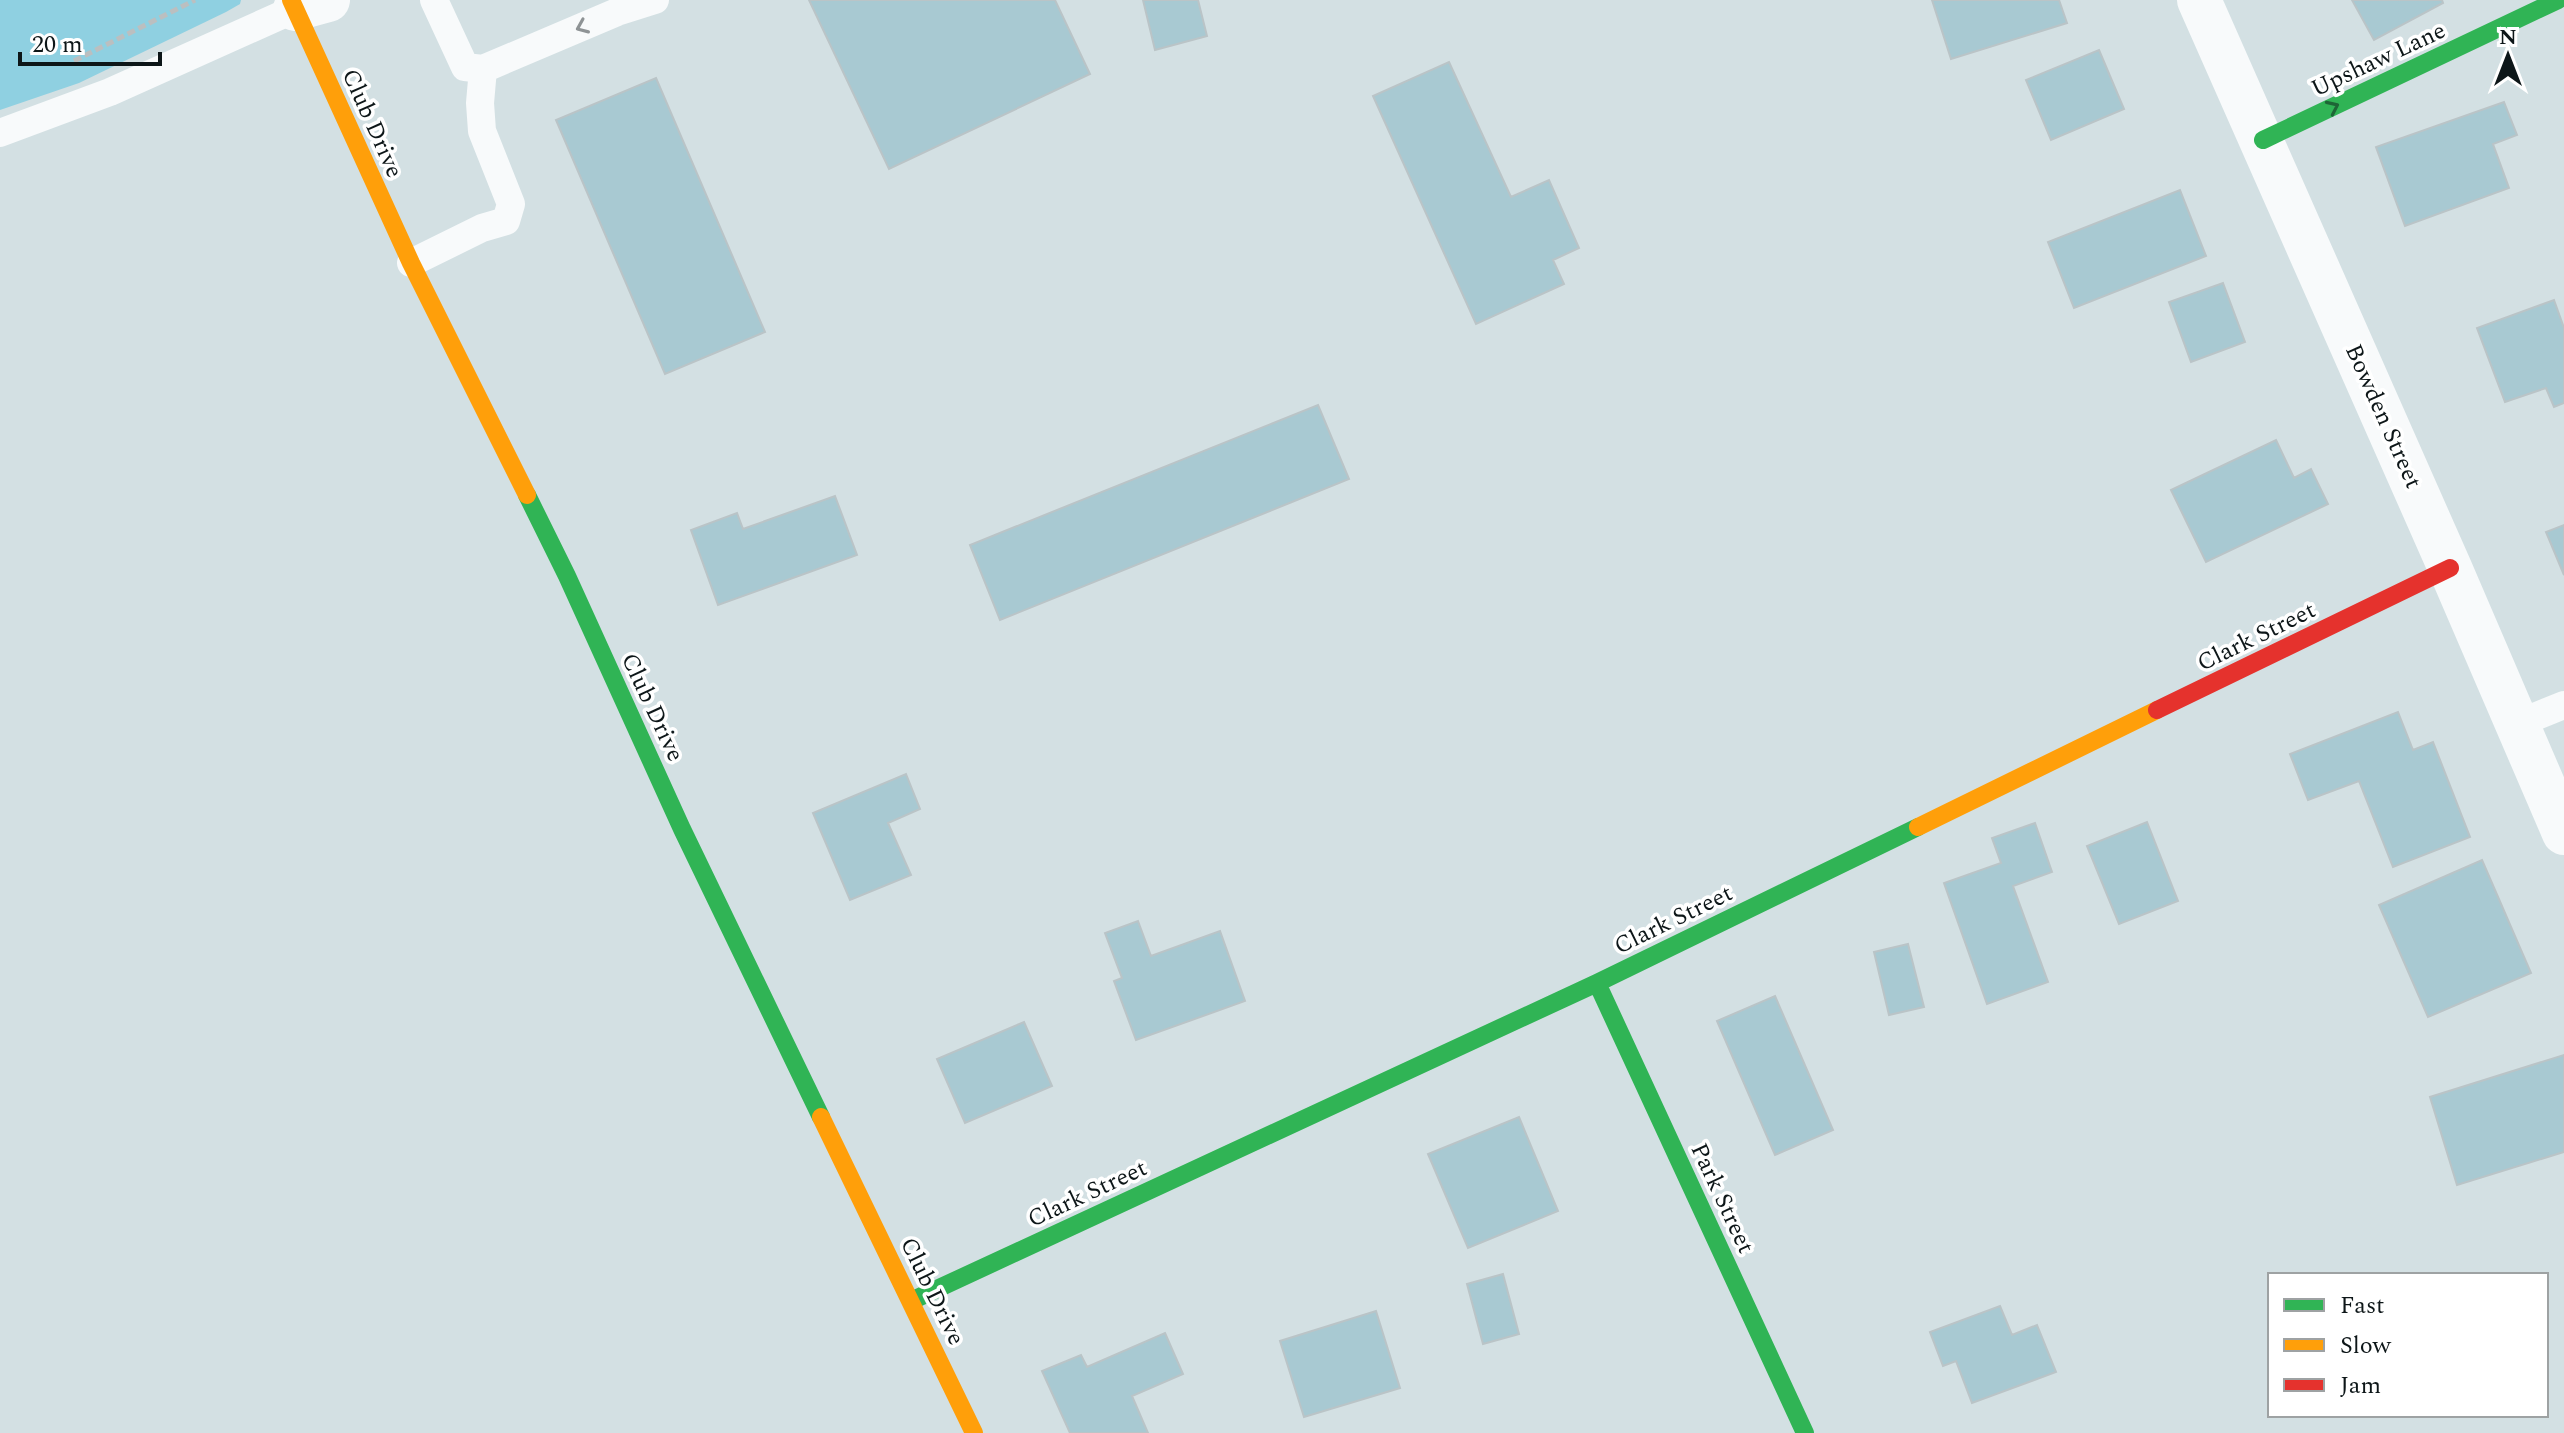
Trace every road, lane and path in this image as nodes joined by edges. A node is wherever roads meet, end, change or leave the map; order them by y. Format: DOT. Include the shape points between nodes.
graph roads {
  1 [pos="195,0"];
  2 [pos="434,0"];
  3 [pos="655,0"];
  4 [pos="2199,0"];
  5 [pos="2558,0"];
  6 [pos="305,3"];
  7 [pos="63,65"];
  8 [pos="483,69"];
  9 [pos="0,133"];
  10 [pos="2263,140"];
  11 [pos="411,263"];
  12 [pos="2450,568"];
  13 [pos="2564,705"];
  14 [pos="2517,724"];
  15 [pos="2564,833"];
  16 [pos="1597,983"];
  17 [pos="911,1301"];
  18 [pos="974,1433"];
  19 [pos="1805,1433"];
  1 -- 7 [label="path"];
  2 -- 8 [label="lane" via="465,67"];
  3 -- 8 [label="lane, one-way"];
  4 -- 10 [label="street, Bowden Street"];
  10 -- 5 [label="street, Upshaw Lane, one-way"];
  6 -- 9 [label="lane" via="110,92"];
  6 -- 11 [label="street, Club Drive"];
  8 -- 11 [label="lane" via="482,131 511,204 506,221"];
  10 -- 12 [label="street, Bowden Street"];
  11 -- 17 [label="street, Club Drive" via="567,576 682,829"];
  12 -- 14 [label="street, Bowden Street"];
  12 -- 16 [label="street, Clark Street"];
  13 -- 14 [label="lane"];
  14 -- 15 [label="street, Bowden Street"];
  16 -- 17 [label="street, Clark Street"];
  16 -- 19 [label="street, Park Street"];
  17 -- 18 [label="street, Club Drive"];
}
